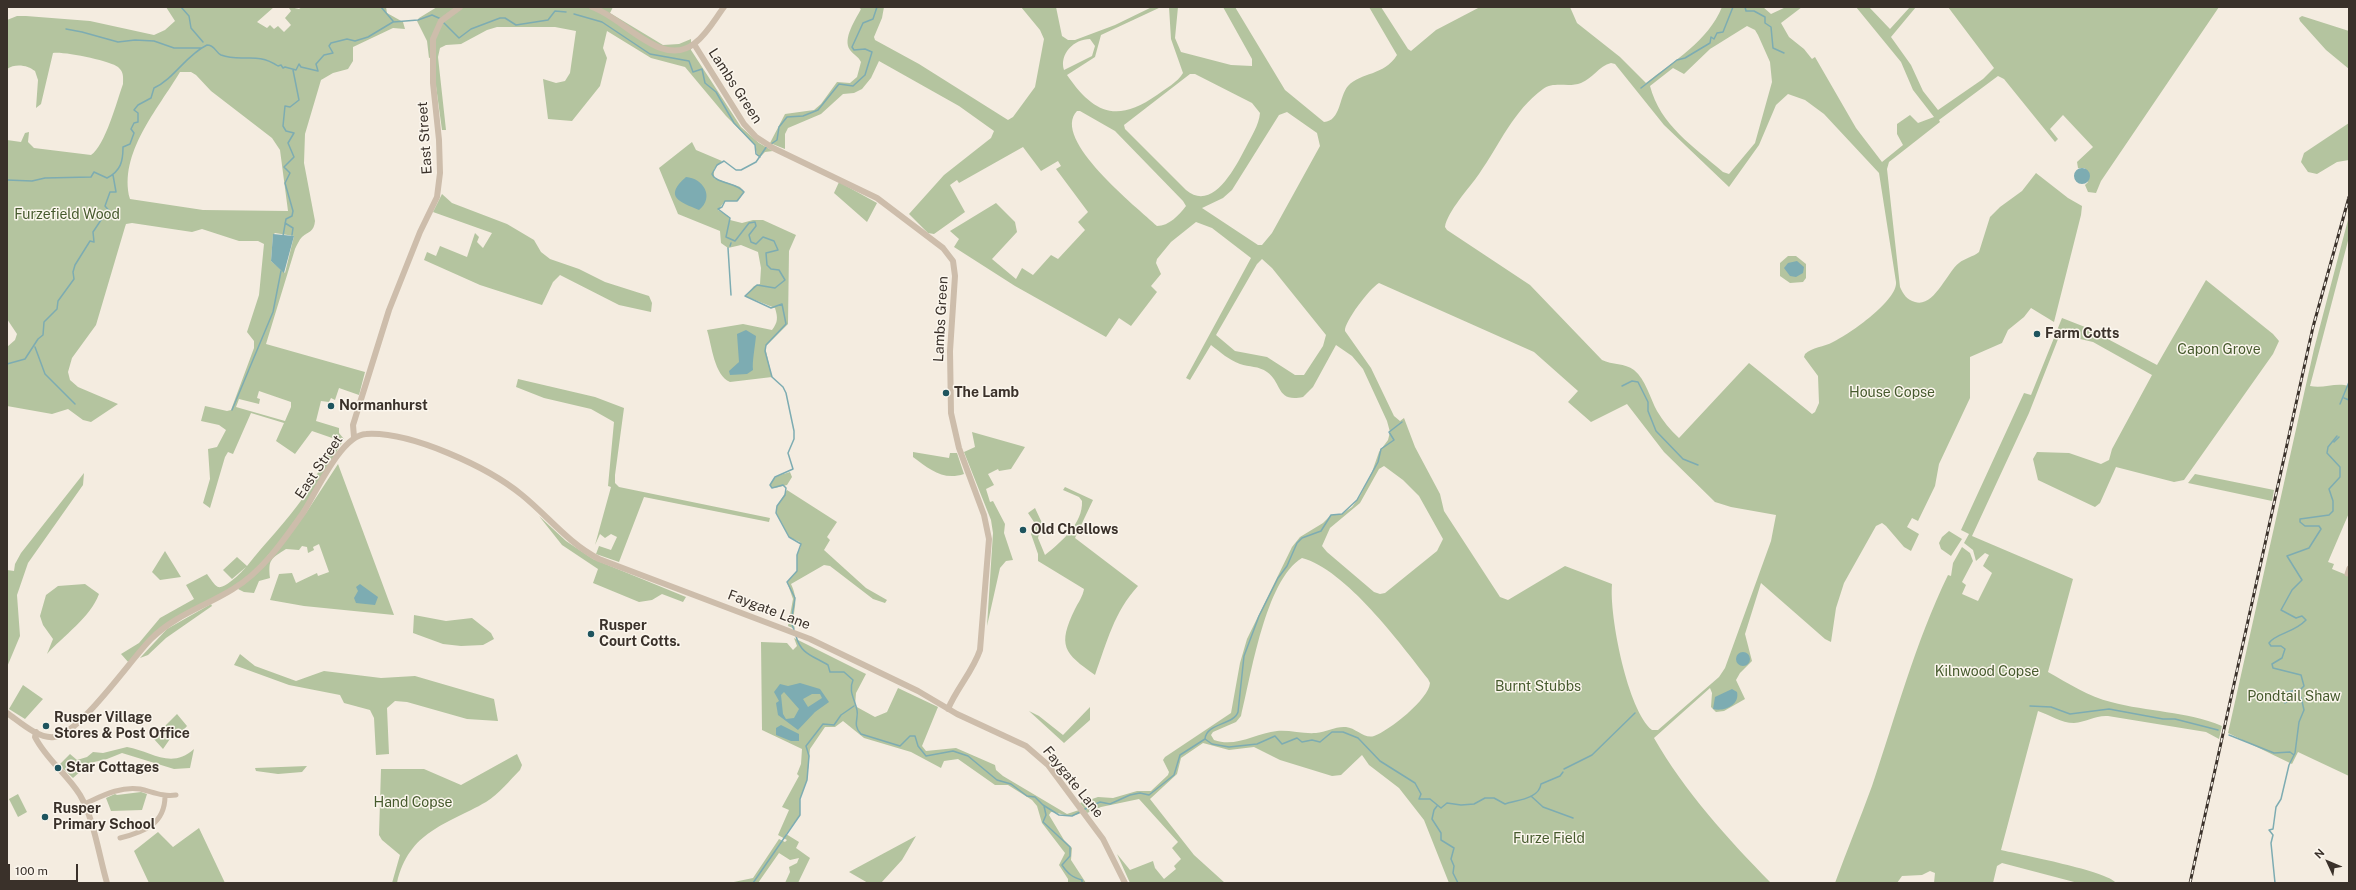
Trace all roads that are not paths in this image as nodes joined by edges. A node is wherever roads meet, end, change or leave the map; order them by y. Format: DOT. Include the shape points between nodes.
graph roads {
  1 [pos="460,7"];
  2 [pos="592,7"];
  3 [pos="724,7"];
  4 [pos="694,44"];
  5 [pos="354,437"];
  6 [pos="2349,568"];
  7 [pos="2347,574"];
  8 [pos="948,709"];
  9 [pos="7,713"];
  10 [pos="36,732"];
  11 [pos="176,795"];
  12 [pos="165,796"];
  13 [pos="84,804"];
  14 [pos="120,838"];
  15 [pos="107,883"];
  16 [pos="1125,883"];
  1 -- 5 [label="street, East Street" via="442,20 434,34 432,49 439,140 439,187 389,310 353,425"];
  2 -- 4 [label="street" via="609,15 660,49 678,50"];
  3 -- 4 [label="street"];
  4 -- 8 [label="street, Lambs Green" via="752,134 774,148 877,198 942,248 953,261 955,283 950,351 951,413 960,451 984,515 989,548 980,650 976,662 955,693"];
  5 -- 8 [label="street, Faygate Lane" via="383,434 420,443 459,457 516,490 570,541 598,559 795,633 918,691"];
  5 -- 10 [label="street, East Street" via="333,463 296,522 252,575 232,590 188,612 158,632 112,686 68,731 53,737"];
  6 -- 7 [label="street"];
  8 -- 16 [label="street, Faygate Lane" via="1031,749 1048,765 1106,843"];
  9 -- 10 [label="street"];
  10 -- 13 [label="street" via="35,737 41,747 72,783"];
  11 -- 12 [label="street"];
  12 -- 13 [label="street" via="139,789 128,789 111,792"];
  12 -- 14 [label="street" via="164,809 153,825 141,833"];
  13 -- 15 [label="street"];
}
